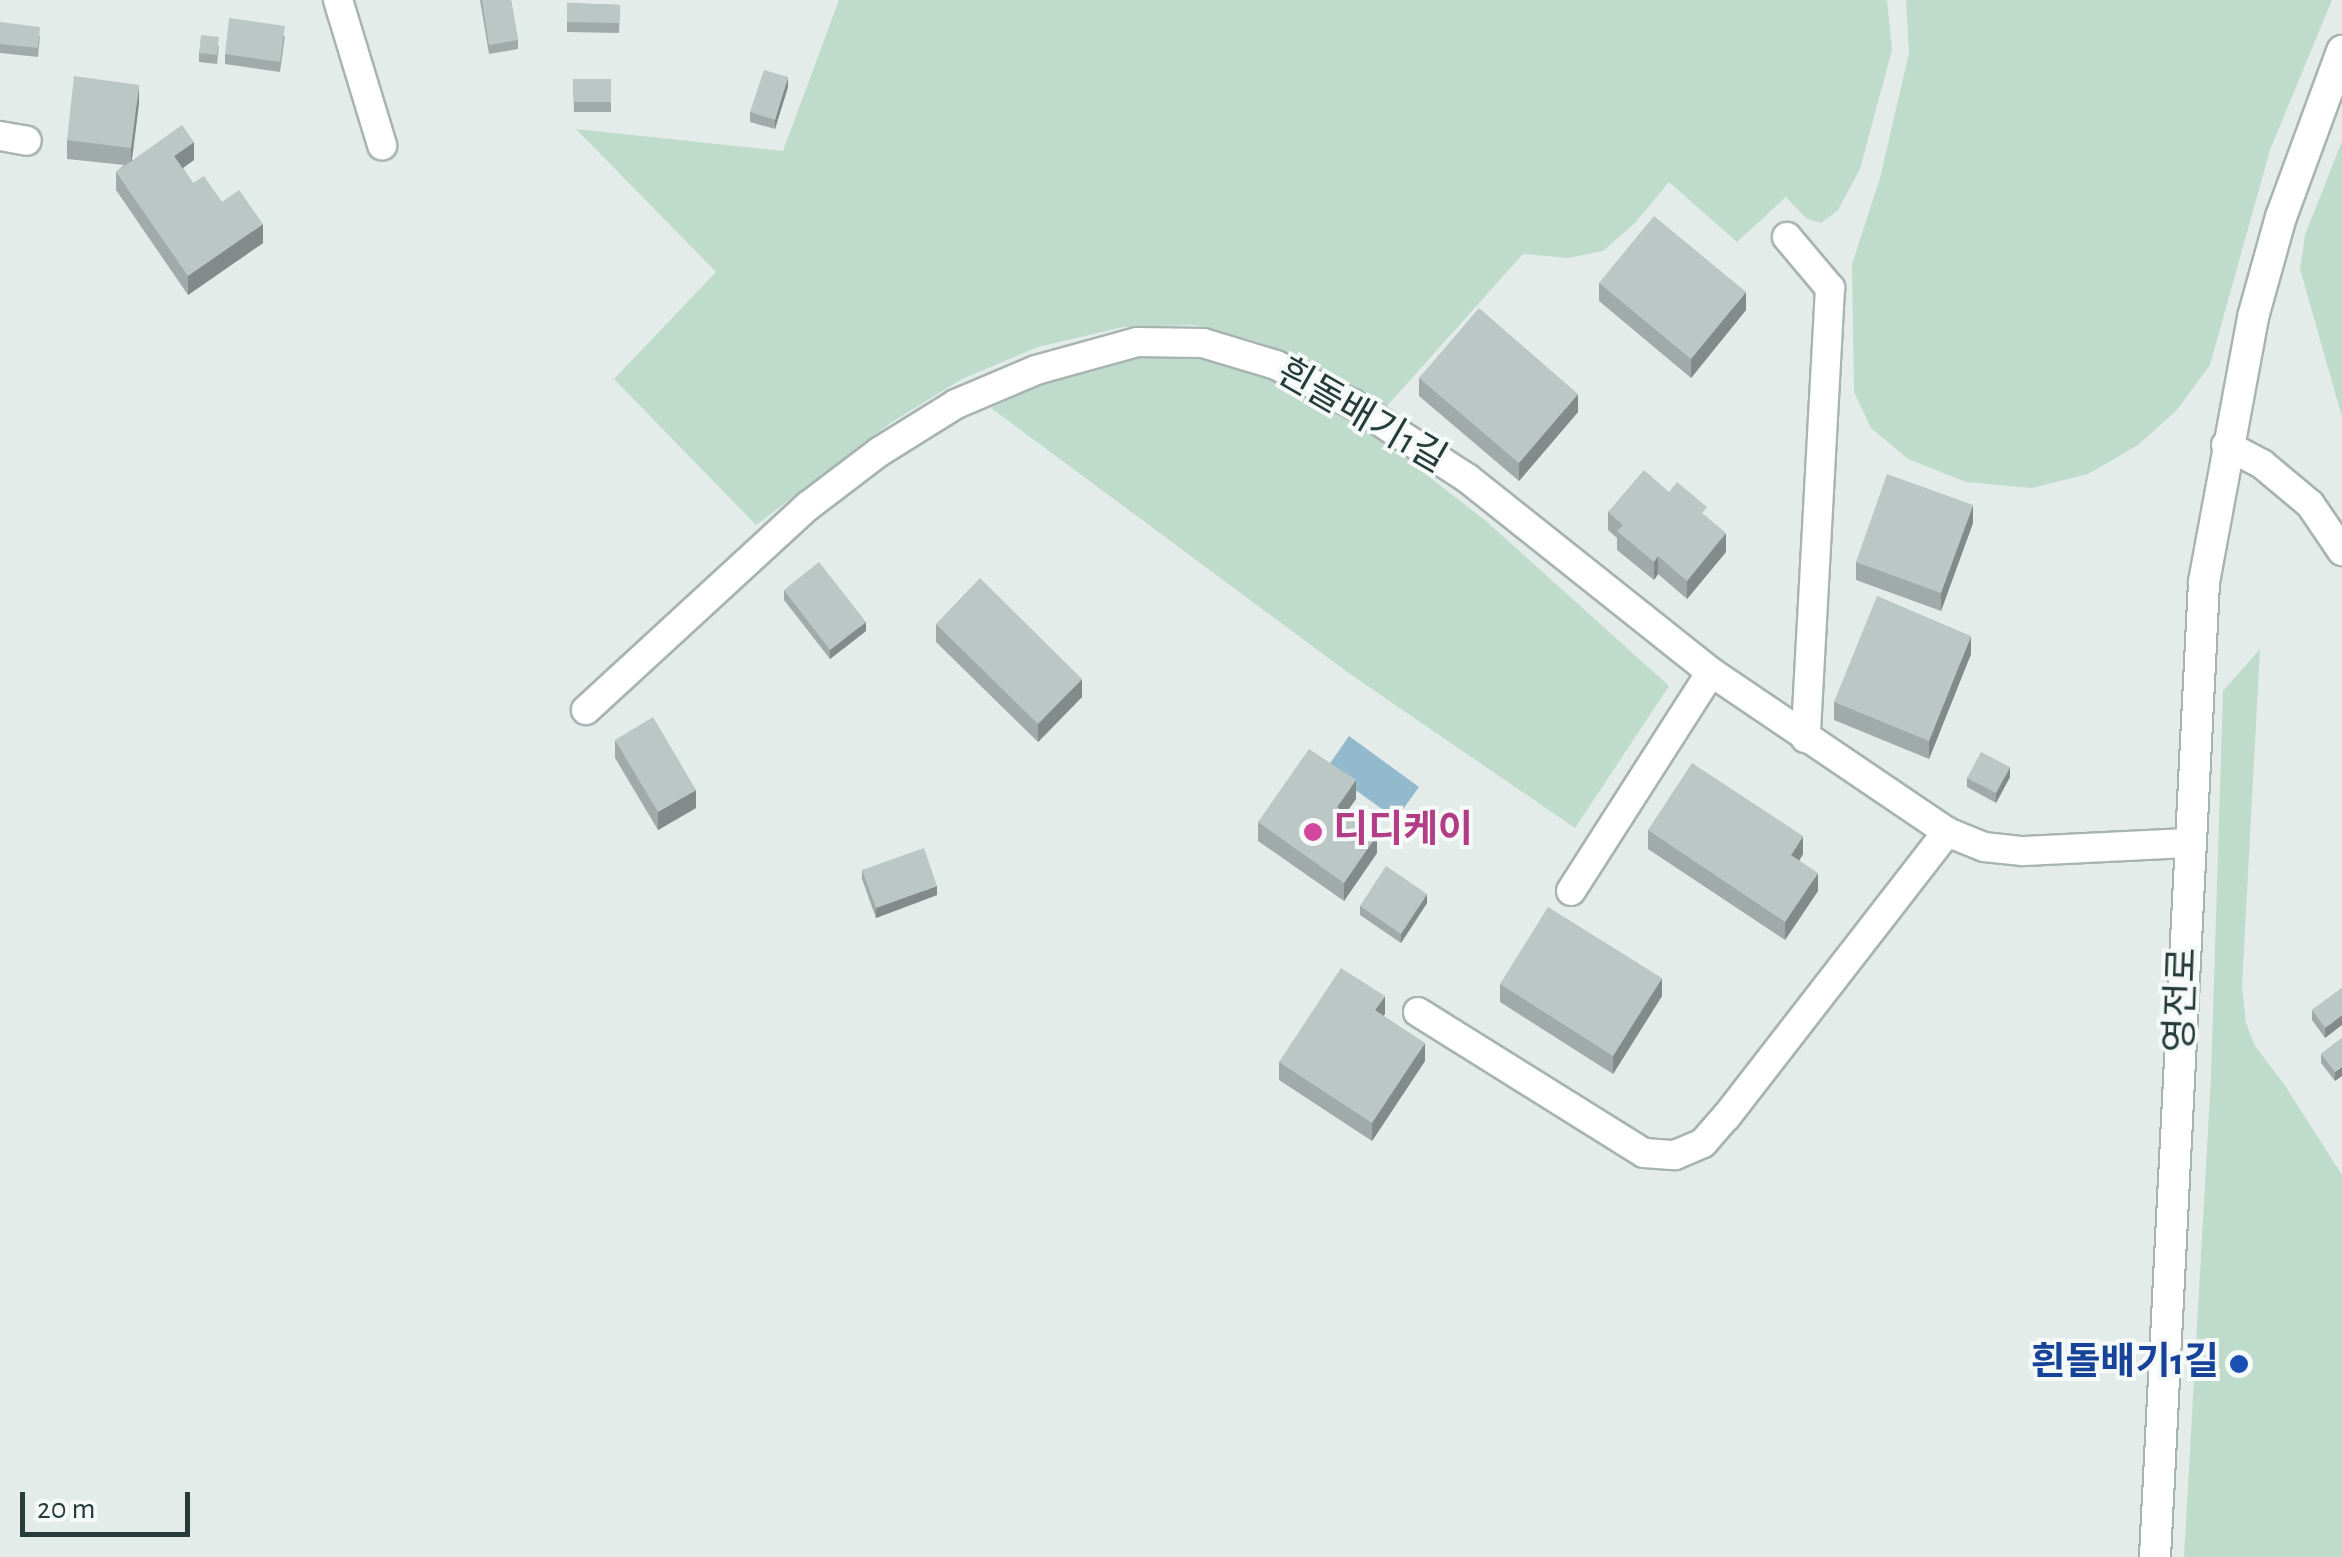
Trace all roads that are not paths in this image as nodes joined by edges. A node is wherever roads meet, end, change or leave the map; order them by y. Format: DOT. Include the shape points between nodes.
graph roads {
  1 [pos="338,0"];
  2 [pos="2342,51"];
  3 [pos="382,145"];
  4 [pos="1787,237"];
  5 [pos="2226,445"];
  6 [pos="2342,552"];
  7 [pos="1711,672"];
  8 [pos="586,710"];
  9 [pos="1806,738"];
  10 [pos="1946,832"];
  11 [pos="2189,843"];
  12 [pos="1571,891"];
  13 [pos="1418,1012"];
  14 [pos="2155,1557"];
  1 -- 3 [label="lane"];
  2 -- 5 [label="street, 영전로" via="2281,217"];
  4 -- 9 [label="lane" via="1830,288"];
  5 -- 6 [label="lane" via="2262,464 2310,504"];
  5 -- 11 [label="street, 영전로" via="2204,582"];
  7 -- 8 [label="lane, 흰돌배기1길" via="1468,478 1352,404 1276,366 1203,343 1137,342 1036,370 956,404 879,452 808,506"];
  7 -- 9 [label="lane, 흰돌배기1길"];
  7 -- 12 [label="lane"];
  9 -- 10 [label="lane, 흰돌배기1길"];
  10 -- 11 [label="lane, 흰돌배기1길" via="1984,847 2023,850"];
  10 -- 13 [label="lane" via="1726,1118 1703,1143 1676,1155 1644,1153"];
  11 -- 14 [label="street, 영전로"];
}
